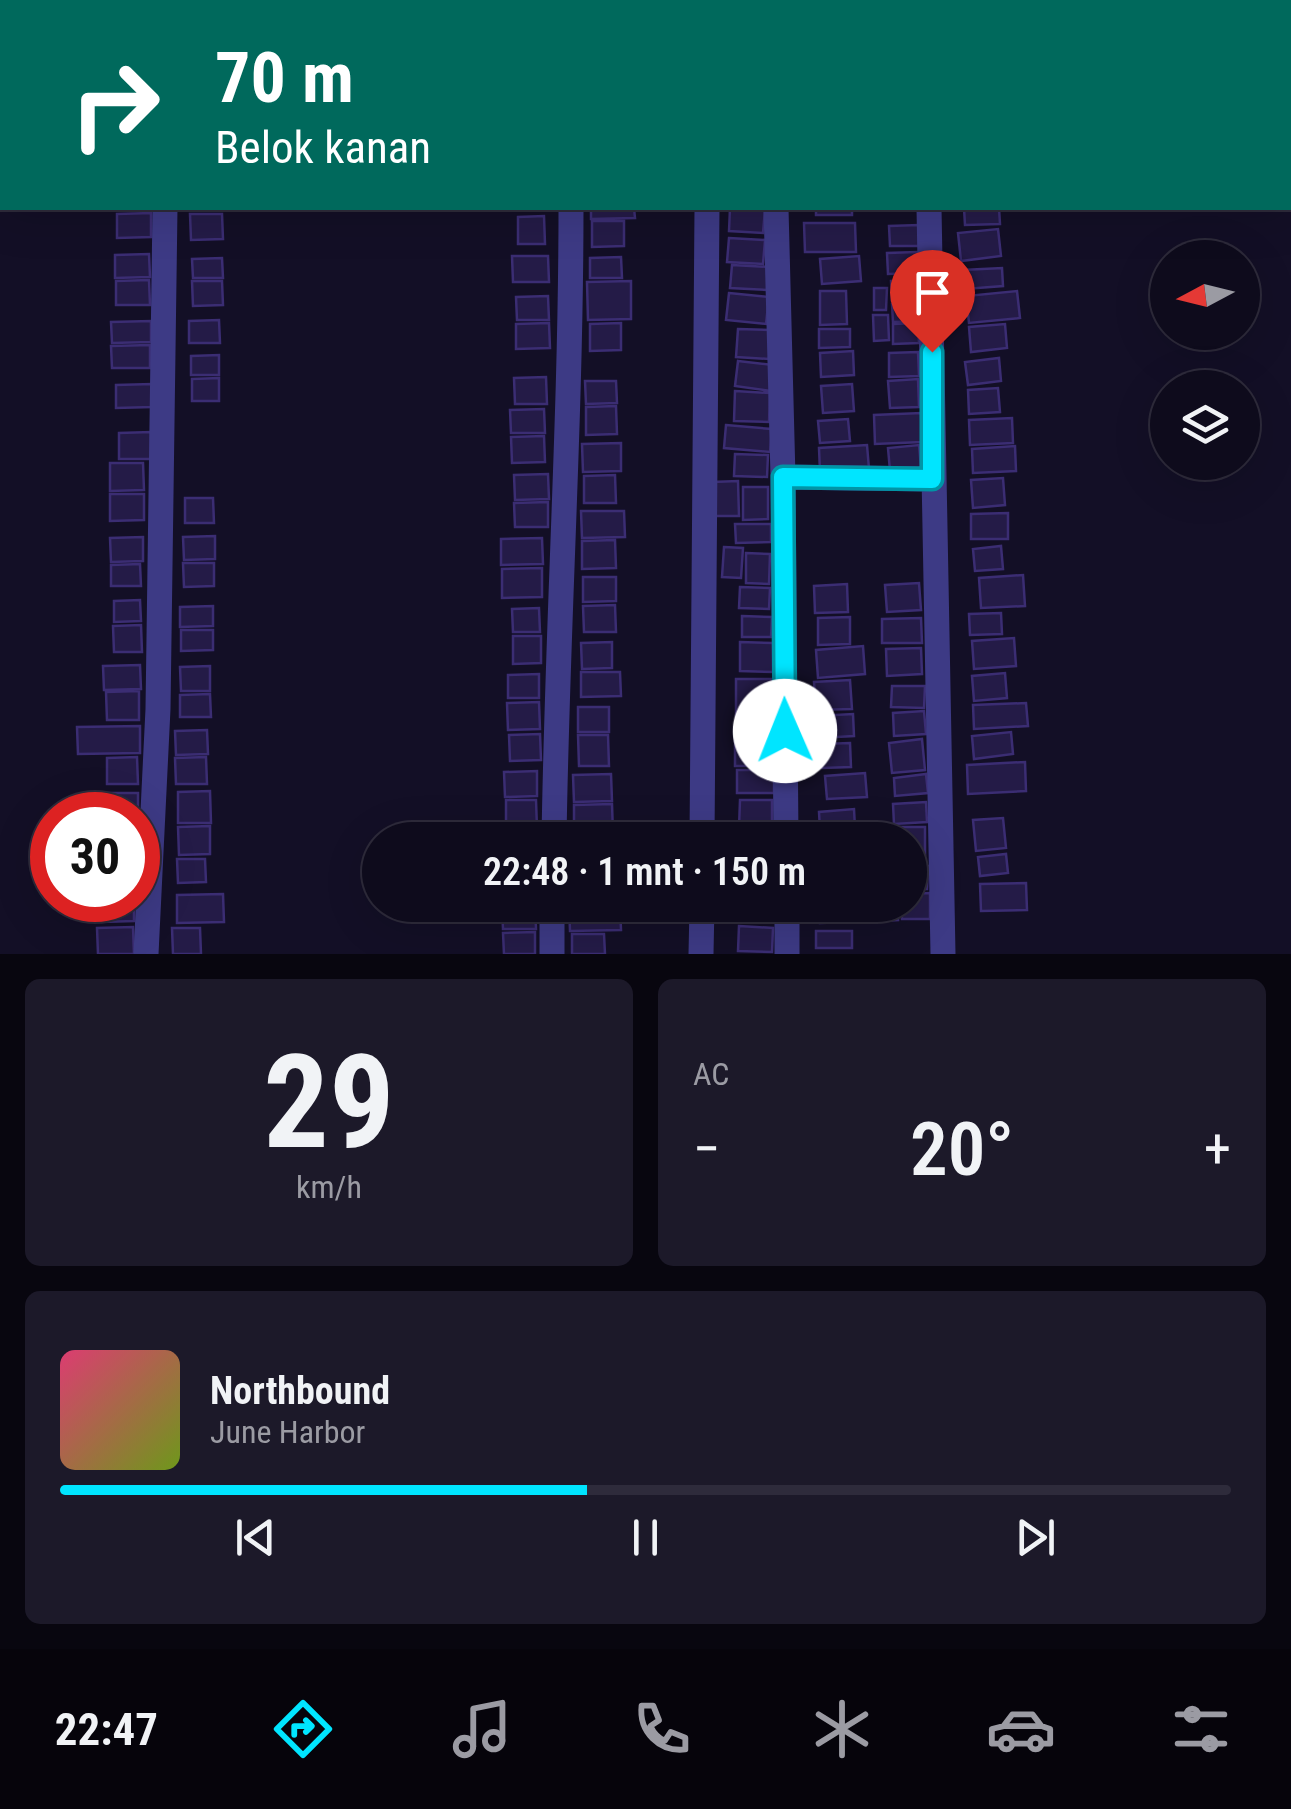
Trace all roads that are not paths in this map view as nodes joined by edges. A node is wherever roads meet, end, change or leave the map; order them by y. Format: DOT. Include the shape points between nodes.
graph roads {
  1 [pos="165,210"];
  2 [pos="571,210"];
  3 [pos="707,210"];
  4 [pos="776,210"];
  5 [pos="929,210"];
  6 [pos="783,477"];
  7 [pos="932,479"];
  8 [pos="554,822"];
  9 [pos="702,822"];
  10 [pos="786,822"];
  11 [pos="552,922"];
  12 [pos="702,922"];
  13 [pos="786,922"];
  14 [pos="146,954"];
  15 [pos="552,954"];
  16 [pos="701,954"];
  17 [pos="787,954"];
  18 [pos="943,954"];
  1 -- 14 [label="street" via="158,709"];
  2 -- 8 [label="street"];
  3 -- 9 [label="street"];
  4 -- 6 [label="street"];
  5 -- 7 [label="street"];
  6 -- 7 [label="street"];
  6 -- 10 [label="street"];
  7 -- 18 [label="street"];
  11 -- 15 [label="street"];
  12 -- 16 [label="street"];
  13 -- 17 [label="street"];
}
